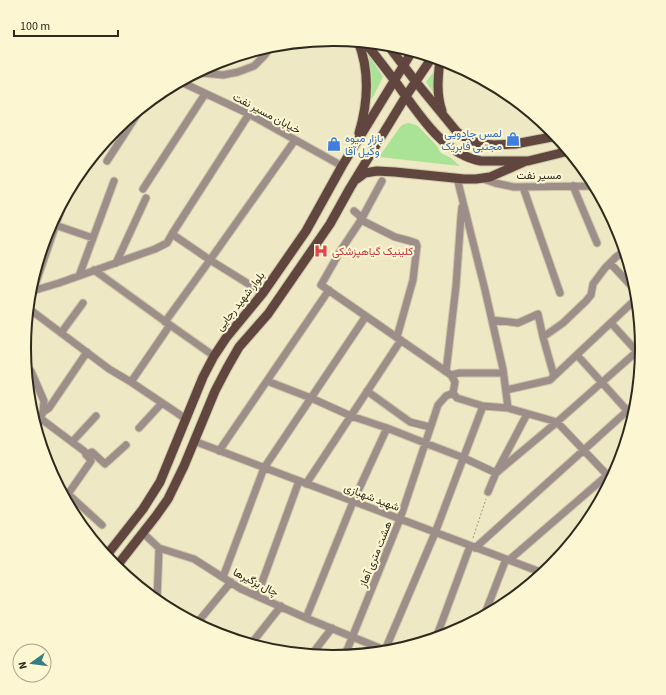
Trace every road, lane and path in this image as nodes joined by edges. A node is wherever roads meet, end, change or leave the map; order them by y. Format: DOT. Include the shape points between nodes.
graph roads {
  1 [pos="360,47"];
  2 [pos="369,48"];
  3 [pos="392,51"];
  4 [pos="266,53"];
  5 [pos="409,56"];
  6 [pos="429,62"];
  7 [pos="440,65"];
  8 [pos="403,66"];
  9 [pos="206,73"];
  10 [pos="394,81"];
  11 [pos="416,82"];
  12 [pos="185,84"];
  13 [pos="206,94"];
  14 [pos="406,96"];
  15 [pos="248,114"];
  16 [pos="443,115"];
  17 [pos="133,121"];
  18 [pos="550,137"];
  19 [pos="295,140"];
  20 [pos="354,146"];
  21 [pos="564,152"];
  22 [pos="107,161"];
  23 [pos="528,161"];
  24 [pos="342,166"];
  25 [pos="457,178"];
  26 [pos="483,178"];
  27 [pos="114,181"];
  28 [pos="382,181"];
  29 [pos="573,186"];
  30 [pos="588,186"];
  31 [pos="523,187"];
  32 [pos="350,188"];
  33 [pos="143,189"];
  34 [pos="146,198"];
  35 [pos="463,204"];
  36 [pos="354,210"];
  37 [pos="361,220"];
  38 [pos="58,223"];
  39 [pos="175,236"];
  40 [pos="93,238"];
  41 [pos="597,244"];
  42 [pos="620,254"];
  43 [pos="210,260"];
  44 [pos="116,263"];
  45 [pos="610,263"];
  46 [pos="94,270"];
  47 [pos="79,276"];
  48 [pos="628,282"];
  49 [pos="37,289"];
  50 [pos="329,290"];
  51 [pos="264,293"];
  52 [pos="560,293"];
  53 [pos="83,303"];
  54 [pos="631,303"];
  55 [pos="34,312"];
  56 [pos="366,316"];
  57 [pos="492,320"];
  58 [pos="167,323"];
  59 [pos="611,323"];
  60 [pos="232,330"];
  61 [pos="61,333"];
  62 [pos="543,337"];
  63 [pos="226,338"];
  64 [pos="399,339"];
  65 [pos="245,340"];
  66 [pos="635,346"];
  67 [pos="239,348"];
  68 [pos="87,352"];
  69 [pos="577,355"];
  70 [pos="635,355"];
  71 [pos="214,356"];
  72 [pos="449,373"];
  73 [pos="504,373"];
  74 [pos="33,375"];
  75 [pos="552,378"];
  76 [pos="267,381"];
  77 [pos="131,382"];
  78 [pos="601,382"];
  79 [pos="506,390"];
  80 [pos="367,391"];
  81 [pos="453,393"];
  82 [pos="311,398"];
  83 [pos="162,403"];
  84 [pos="483,406"];
  85 [pos="508,408"];
  86 [pos="628,411"];
  87 [pos="527,414"];
  88 [pos="41,415"];
  89 [pos="96,416"];
  90 [pos="351,416"];
  91 [pos="40,419"];
  92 [pos="186,419"];
  93 [pos="557,422"];
  94 [pos="430,427"];
  95 [pos="139,428"];
  96 [pos="387,428"];
  97 [pos="194,441"];
  98 [pos="72,442"];
  99 [pos="425,443"];
  100 [pos="126,445"];
  101 [pos="583,450"];
  102 [pos="220,451"];
  103 [pos="86,455"];
  104 [pos="464,458"];
  105 [pos="264,468"];
  106 [pos="496,473"];
  107 [pos="607,474"];
  108 [pos="303,482"];
  109 [pos="603,482"];
  110 [pos="68,492"];
  111 [pos="488,492"];
  112 [pos="71,499"];
  113 [pos="353,502"];
  114 [pos="400,519"];
  115 [pos="102,525"];
  116 [pos="143,533"];
  117 [pos="435,533"];
  118 [pos="472,547"];
  119 [pos="159,548"];
  120 [pos="110,551"];
  121 [pos="508,560"];
  122 [pos="120,562"];
  123 [pos="537,570"];
  124 [pos="223,577"];
  125 [pos="231,582"];
  126 [pos="157,593"];
  127 [pos="258,596"];
  128 [pos="281,606"];
  129 [pos="488,607"];
  130 [pos="306,618"];
  131 [pos="201,619"];
  132 [pos="332,628"];
  133 [pos="439,630"];
  134 [pos="352,637"];
  135 [pos="255,639"];
  136 [pos="386,645"];
  137 [pos="373,647"];
  138 [pos="316,649"];
  139 [pos="347,649"];
  1 -- 20 [label="main road" via="365,65 366,102"];
  2 -- 10 [label="main road"];
  3 -- 8 [label="main road"];
  4 -- 9 [label="street" via="254,66 238,72 223,75"];
  5 -- 8 [label="main road, بلوار شهید رجایی"];
  6 -- 11 [label="main road"];
  7 -- 16 [label="main road" via="438,88"];
  8 -- 10 [label="main road, بلوار شهید رجایی"];
  8 -- 11 [label="main road"];
  10 -- 14 [label="main road"];
  10 -- 20 [label="main road, بلوار شهید رجایی"];
  11 -- 14 [label="main road"];
  11 -- 16 [label="main road"];
  12 -- 13 [label="street, خیابان مسیر نفت"];
  13 -- 15 [label="street, خیابان مسیر نفت"];
  13 -- 33 [label="street"];
  14 -- 23 [label="main road" via="438,136 464,156 481,161"];
  14 -- 32 [label="main road"];
  15 -- 19 [label="street, خیابان مسیر نفت"];
  15 -- 39 [label="street"];
  16 -- 18 [label="main road" via="457,132 469,140 482,144 515,144"];
  17 -- 22 [label="street"];
  19 -- 24 [label="street, خیابان مسیر نفت"];
  19 -- 43 [label="street"];
  20 -- 24 [label="main road, بلوار شهید رجایی"];
  21 -- 23 [label="main road"];
  23 -- 26 [label="main road"];
  24 -- 51 [label="main road, بلوار شهید رجایی" via="306,231"];
  25 -- 26 [label="main road"];
  25 -- 32 [label="main road" via="371,172 360,176"];
  25 -- 35 [label="street"];
  26 -- 31 [label="street, مسیر نفت" via="500,184"];
  27 -- 40 [label="street"];
  28 -- 37 [label="street"];
  29 -- 30 [label="street, مسیر نفت"];
  29 -- 31 [label="street, مسیر نفت"];
  29 -- 41 [label="street"];
  31 -- 52 [label="street"];
  32 -- 65 [label="main road" via="330,224 268,314"];
  34 -- 44 [label="street"];
  35 -- 57 [label="street"];
  35 -- 72 [label="street"];
  36 -- 37 [label="street"];
  37 -- 50 [label="street" via="321,285"];
  37 -- 64 [label="street" via="395,237 416,243 417,246 413,280"];
  38 -- 40 [label="street"];
  39 -- 43 [label="street"];
  39 -- 44 [label="street" via="155,249"];
  40 -- 47 [label="street"];
  42 -- 45 [label="street"];
  43 -- 51 [label="street"];
  43 -- 58 [label="street"];
  44 -- 46 [label="street"];
  45 -- 48 [label="street"];
  45 -- 62 [label="street" via="593,284 591,295 586,301 563,323"];
  46 -- 47 [label="street"];
  46 -- 58 [label="street"];
  47 -- 49 [label="street"];
  50 -- 56 [label="street"];
  50 -- 76 [label="street"];
  51 -- 60 [label="main road, بلوار شهید رجایی"];
  53 -- 61 [label="street"];
  54 -- 59 [label="street"];
  55 -- 61 [label="street"];
  56 -- 64 [label="street"];
  56 -- 82 [label="street"];
  57 -- 62 [label="street" via="518,323 538,314"];
  57 -- 73 [label="street"];
  58 -- 71 [label="street"];
  58 -- 77 [label="street"];
  59 -- 66 [label="street"];
  59 -- 69 [label="street"];
  60 -- 63 [label="main road, بلوار شهید رجایی"];
  60 -- 65 [label="main road"];
  61 -- 68 [label="street"];
  62 -- 75 [label="street"];
  63 -- 67 [label="main road"];
  63 -- 71 [label="main road, بلوار شهید رجایی"];
  64 -- 72 [label="street"];
  64 -- 80 [label="street"];
  65 -- 67 [label="main road"];
  67 -- 97 [label="main road" via="215,391"];
  68 -- 77 [label="street"];
  68 -- 88 [label="street" via="50,408"];
  69 -- 75 [label="street"];
  69 -- 78 [label="street"];
  70 -- 78 [label="street"];
  71 -- 92 [label="main road, بلوار شهید رجایی"];
  72 -- 73 [label="street"];
  72 -- 81 [label="street" via="455,382"];
  73 -- 79 [label="street"];
  74 -- 88 [label="street" via="44,401"];
  75 -- 79 [label="street"];
  76 -- 82 [label="street"];
  76 -- 102 [label="street"];
  77 -- 83 [label="street"];
  78 -- 86 [label="street"];
  78 -- 93 [label="street"];
  79 -- 85 [label="street"];
  80 -- 90 [label="street"];
  80 -- 94 [label="street" via="410,422"];
  81 -- 84 [label="street" via="457,398"];
  81 -- 94 [label="street, هشت متری آهاز" via="438,404"];
  82 -- 90 [label="street"];
  82 -- 105 [label="street"];
  83 -- 92 [label="street"];
  83 -- 95 [label="street"];
  84 -- 85 [label="street"];
  84 -- 104 [label="street"];
  85 -- 87 [label="street"];
  86 -- 101 [label="street"];
  87 -- 93 [label="street"];
  87 -- 106 [label="street"];
  88 -- 91 [label="street"];
  88 -- 98 [label="street"];
  89 -- 98 [label="street"];
  90 -- 96 [label="street"];
  90 -- 108 [label="street"];
  92 -- 120 [label="main road, بلوار شهید رجایی" via="155,491"];
  93 -- 101 [label="street"];
  93 -- 106 [label="street"];
  94 -- 99 [label="street, هشت متری آهاز"];
  96 -- 99 [label="street"];
  96 -- 113 [label="street"];
  97 -- 102 [label="street, شهید شهبازی"];
  97 -- 116 [label="main road" via="168,499"];
  98 -- 103 [label="street"];
  99 -- 104 [label="street"];
  99 -- 114 [label="street, هشت متری آهاز"];
  100 -- 103 [label="street" via="105,464 92,452"];
  101 -- 107 [label="street"];
  101 -- 118 [label="street"];
  102 -- 105 [label="street, شهید شهبازی"];
  103 -- 110 [label="street" via="91,461"];
  104 -- 106 [label="street"];
  104 -- 117 [label="street"];
  105 -- 108 [label="street, شهید شهبازی"];
  105 -- 124 [label="street"];
  106 -- 111 [label="street"];
  108 -- 113 [label="street, شهید شهبازی"];
  108 -- 127 [label="street"];
  109 -- 121 [label="street"];
  111 -- 118 [label="path"];
  112 -- 115 [label="street"];
  113 -- 114 [label="street, شهید شهبازی"];
  113 -- 130 [label="street"];
  114 -- 117 [label="street, شهید شهبازی"];
  114 -- 134 [label="street, هشت متری آهاز"];
  116 -- 119 [label="street, چال بزگیرها"];
  116 -- 122 [label="main road"];
  117 -- 118 [label="street, شهید شهبازی"];
  117 -- 136 [label="street"];
  118 -- 121 [label="street, شهید شهبازی"];
  118 -- 133 [label="street"];
  119 -- 124 [label="street, چال بزگیرها" via="194,559"];
  119 -- 126 [label="street"];
  121 -- 123 [label="street, شهید شهبازی"];
  121 -- 129 [label="street"];
  124 -- 125 [label="street, چال بزگیرها"];
  125 -- 127 [label="street, چال بزگیرها"];
  125 -- 131 [label="street"];
  127 -- 128 [label="street, چال بزگیرها"];
  128 -- 130 [label="street, چال بزگیرها"];
  128 -- 135 [label="street"];
  130 -- 132 [label="street, چال بزگیرها"];
  132 -- 134 [label="street, چال بزگیرها"];
  132 -- 138 [label="street"];
  134 -- 137 [label="street, چال بزگیرها"];
  134 -- 139 [label="street, هشت متری آهاز"];
}
